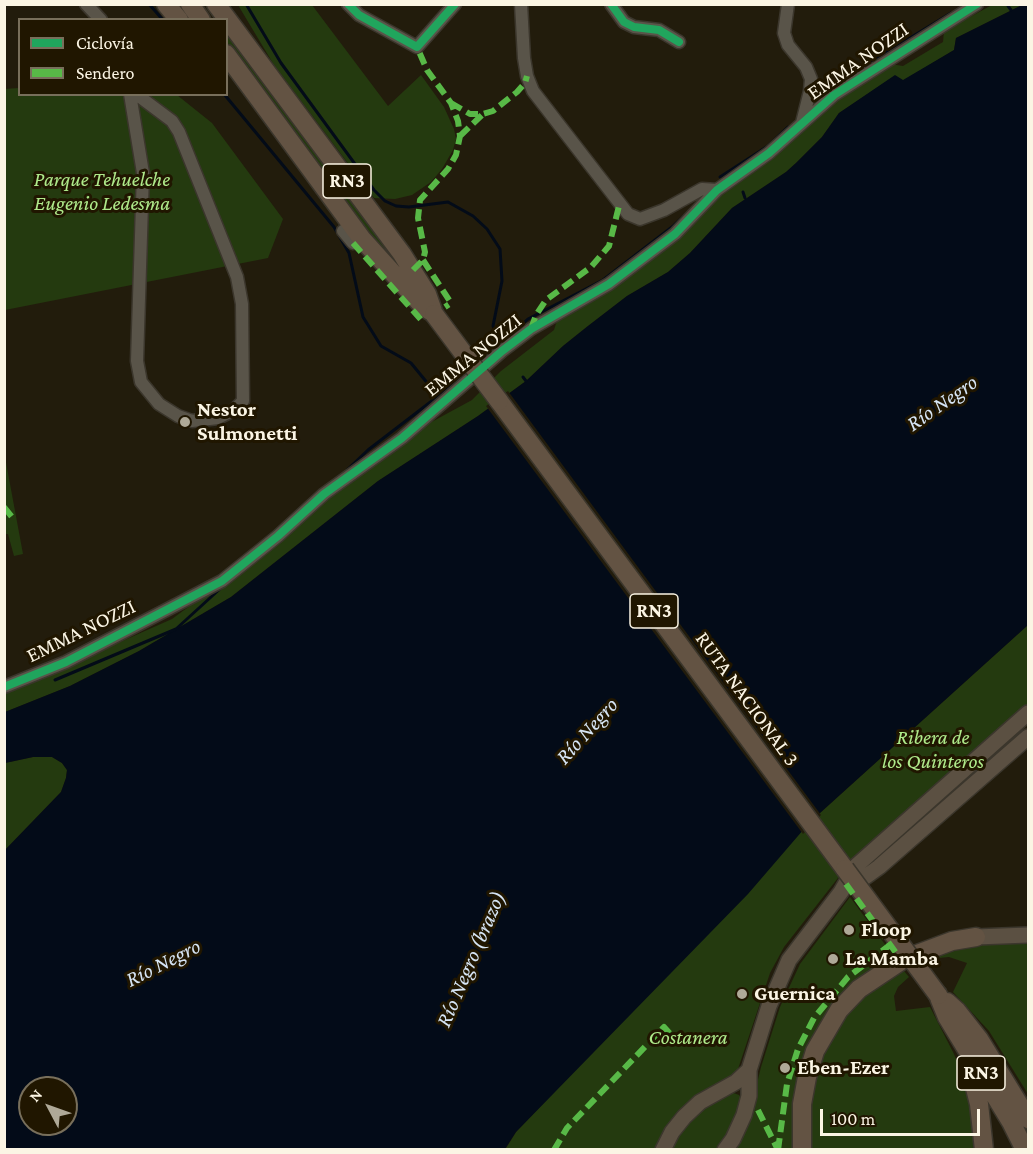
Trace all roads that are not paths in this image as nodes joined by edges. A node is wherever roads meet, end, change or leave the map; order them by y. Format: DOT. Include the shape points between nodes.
graph roads {
  1 [pos="86,4"];
  2 [pos="166,4"];
  3 [pos="190,4"];
  4 [pos="216,4"];
  5 [pos="228,4"];
  6 [pos="348,4"];
  7 [pos="455,4"];
  8 [pos="521,4"];
  9 [pos="611,4"];
  10 [pos="788,4"];
  11 [pos="976,5"];
  12 [pos="99,18"];
  13 [pos="177,18"];
  14 [pos="200,18"];
  15 [pos="226,18"];
  16 [pos="228,20"];
  17 [pos="679,42"];
  18 [pos="252,52"];
  19 [pos="228,57"];
  20 [pos="228,71"];
  21 [pos="130,96"];
  22 [pos="139,96"];
  23 [pos="263,103"];
  24 [pos="801,124"];
  25 [pos="717,190"];
  26 [pos="434,314"];
  27 [pos="4,687"];
  28 [pos="1029,713"];
  29 [pos="1029,737"];
  30 [pos="846,884"];
  31 [pos="1029,935"];
  32 [pos="976,937"];
  33 [pos="938,995"];
  34 [pos="966,1047"];
  35 [pos="749,1070"];
  36 [pos="1029,1119"];
  37 [pos="663,1149"];
  38 [pos="725,1149"];
  39 [pos="802,1149"];
  40 [pos="984,1149"];
  41 [pos="1025,1149"];
  1 -- 12 [label="street"];
  2 -- 13 [label="highway"];
  3 -- 14 [label="highway"];
  4 -- 15 [label="highway, RN3"];
  5 -- 18 [label="highway"];
  6 -- 7 [label="street" via="359,15 417,47"];
  8 -- 25 [label="street" via="524,58 533,91 619,206 640,219 702,189"];
  9 -- 17 [label="street" via="624,22 659,30"];
  10 -- 24 [label="street" via="784,33 811,79"];
  11 -- 24 [label="street, EMMA NOZZI" via="834,95"];
  16 -- 18 [label="highway, RN3"];
  18 -- 26 [label="highway, RN3" via="402,254 428,294"];
  19 -- 23 [label="highway, RN3"];
  20 -- 23 [label="highway"];
  21 -- 22 [label="street" via="143,173 136,361 141,382 159,404 178,416 192,421 218,418 243,401 242,303 237,277 179,132 172,121"];
  23 -- 26 [label="highway, RN3" via="352,234 362,239"];
  24 -- 25 [label="street, EMMA NOZZI" via="769,153"];
  25 -- 27 [label="street, EMMA NOZZI" via="675,234 609,284 502,351 402,438 324,494 222,581 66,662"];
  26 -- 33 [label="highway, RUTA NACIONAL 3 / RN3, bridge"];
  28 -- 30 [label="main road" via="855,866"];
  29 -- 30 [label="main road" via="879,867 861,880"];
  30 -- 35 [label="main road" via="789,960 769,1005"];
  31 -- 32 [label="main road"];
  32 -- 39 [label="highway" via="952,941 904,959 859,989 839,1010 815,1051 807,1077 802,1104"];
  33 -- 34 [label="highway, RUTA NACIONAL 3 / RN3"];
  33 -- 36 [label="highway, RUTA NACIONAL 3 / RN3" via="979,1039"];
  34 -- 40 [label="highway"];
  34 -- 41 [label="highway, RUTA NACIONAL 3 / RN3"];
  35 -- 37 [label="main road" via="700,1102 672,1132"];
  35 -- 38 [label="main road" via="744,1115"];
}
